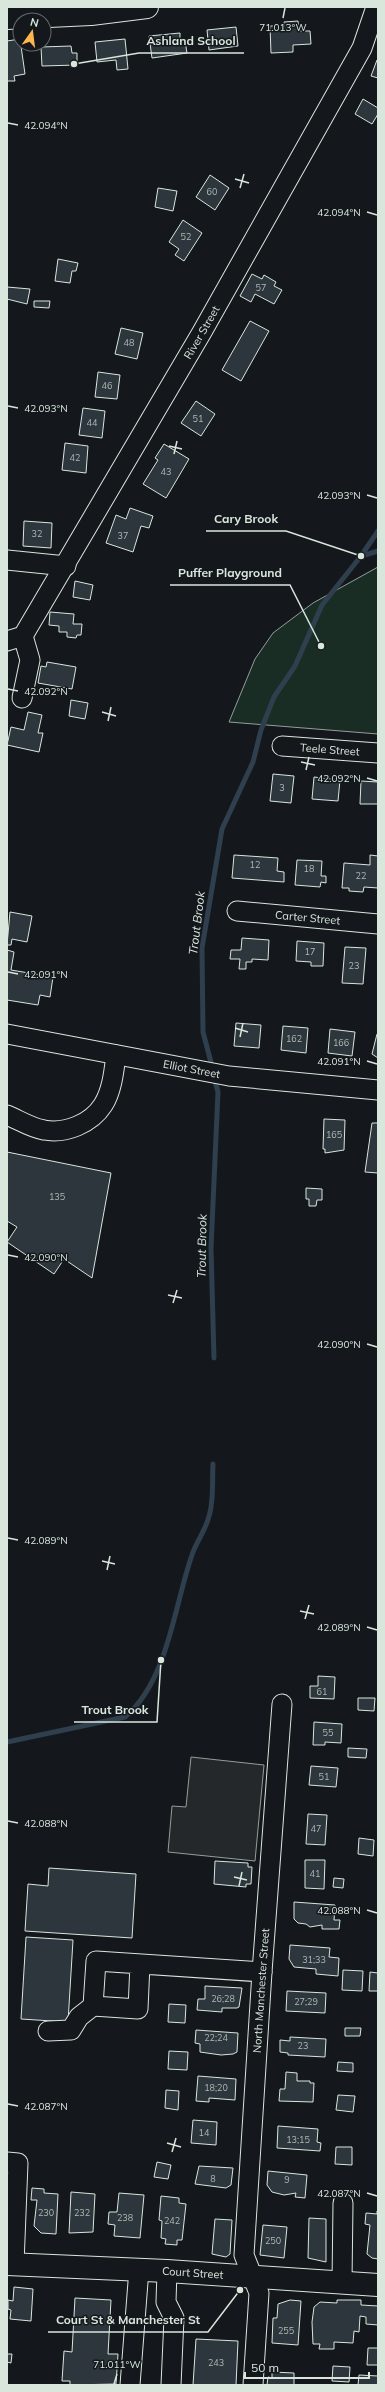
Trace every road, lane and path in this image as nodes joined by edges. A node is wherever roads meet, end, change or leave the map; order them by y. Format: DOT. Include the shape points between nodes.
graph roads {
  1 [pos="147,7"];
  2 [pos="376,7"];
  3 [pos="7,18"];
  4 [pos="7,560"];
  5 [pos="66,566"];
  6 [pos="15,639"];
  7 [pos="22,698"];
  8 [pos="282,746"];
  9 [pos="378,753"];
  10 [pos="237,912"];
  11 [pos="378,924"];
  12 [pos="7,1034"];
  13 [pos="116,1055"];
  14 [pos="378,1090"];
  15 [pos="7,1115"];
  16 [pos="282,1704"];
  17 [pos="140,1964"];
  18 [pos="262,1972"];
  19 [pos="93,2006"];
  20 [pos="48,2031"];
  21 [pos="7,2162"];
  22 [pos="344,2203"];
  23 [pos="11,2264"];
  24 [pos="139,2269"];
  25 [pos="167,2270"];
  26 [pos="252,2277"];
  27 [pos="342,2282"];
  28 [pos="378,2285"];
  29 [pos="130,2385"];
  30 [pos="171,2385"];
  31 [pos="253,2385"];
  1 -- 3 [label="main road" via="91,14"];
  2 -- 5 [label="street, River Street" via="358,54 202,332"];
  4 -- 5 [label="street"];
  5 -- 6 [label="street, River Street"];
  6 -- 7 [label="street" via="30,660"];
  8 -- 9 [label="street, Teele Street"];
  10 -- 11 [label="street, Carter Street"];
  12 -- 13 [label="street, Elliot Street"];
  13 -- 14 [label="street, Elliot Street" via="229,1076"];
  13 -- 15 [label="street" via="109,1092 103,1106 91,1118 76,1127 59,1132 42,1130"];
  16 -- 18 [label="street, North Manchester Street"];
  17 -- 18 [label="street"];
  17 -- 19 [label="street" via="96,1961"];
  17 -- 19 [label="street" via="138,2009"];
  18 -- 26 [label="street, North Manchester Street" via="244,2255"];
  19 -- 20 [label="street" via="79,2017 71,2030"];
  21 -- 23 [label="street" via="18,2163"];
  22 -- 27 [label="street"];
  23 -- 24 [label="main road, Court Street"];
  24 -- 25 [label="main road, Court Street"];
  24 -- 29 [label="street"];
  25 -- 26 [label="main road, Court Street"];
  25 -- 30 [label="street" via="166,2302 174,2318"];
  26 -- 27 [label="main road, Court Street"];
  26 -- 31 [label="street, North Manchester Street" via="259,2293"];
  27 -- 28 [label="main road, Court Street"];
}
